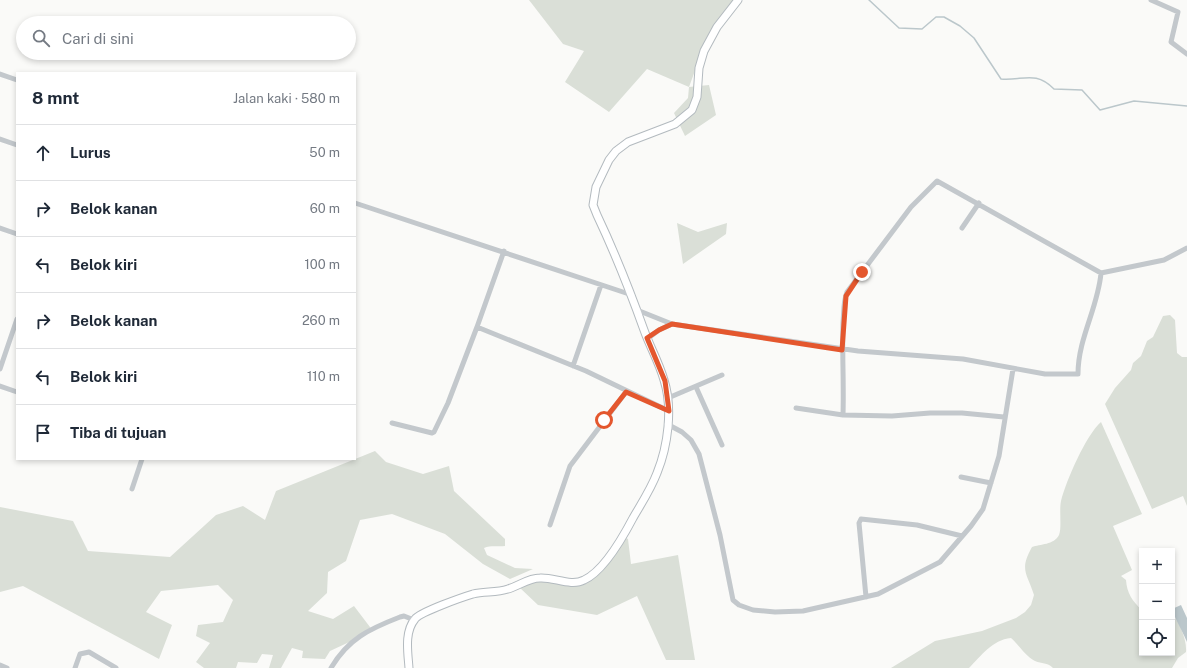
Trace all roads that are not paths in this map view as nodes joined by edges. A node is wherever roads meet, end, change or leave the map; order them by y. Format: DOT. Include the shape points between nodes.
graph roads {
  1 [pos="738,0"];
  2 [pos="1151,0"];
  3 [pos="1187,54"];
  4 [pos="0,74"];
  5 [pos="16,80"];
  6 [pos="0,139"];
  7 [pos="16,145"];
  8 [pos="356,203"];
  9 [pos="979,203"];
  10 [pos="0,228"];
  11 [pos="962,228"];
  12 [pos="16,234"];
  13 [pos="1187,248"];
  14 [pos="504,251"];
  15 [pos="1101,273"];
  16 [pos="601,285"];
  17 [pos="632,295"];
  18 [pos="637,310"];
  19 [pos="16,322"];
  20 [pos="672,324"];
  21 [pos="477,327"];
  22 [pos="647,338"];
  23 [pos="842,350"];
  24 [pos="573,366"];
  25 [pos="0,369"];
  26 [pos="1013,369"];
  27 [pos="722,376"];
  28 [pos="0,386"];
  29 [pos="696,387"];
  30 [pos="16,392"];
  31 [pos="626,392"];
  32 [pos="668,398"];
  33 [pos="796,408"];
  34 [pos="669,411"];
  35 [pos="843,415"];
  36 [pos="1004,417"];
  37 [pos="392,423"];
  38 [pos="668,424"];
  39 [pos="722,445"];
  40 [pos="142,460"];
  41 [pos="961,477"];
  42 [pos="991,483"];
  43 [pos="132,489"];
  44 [pos="550,525"];
  45 [pos="962,536"];
  46 [pos="866,597"];
  47 [pos="414,620"];
  48 [pos="0,665"];
  49 [pos="7,668"];
  50 [pos="75,668"];
  51 [pos="116,668"];
  52 [pos="331,668"];
  53 [pos="409,668"];
  1 -- 17 [label="main road" via="717,27 704,51 699,68 697,97 692,110 675,124 622,146 609,160 596,187 593,206"];
  2 -- 3 [label="street" via="1178,12 1171,42"];
  4 -- 5 [label="street"];
  6 -- 7 [label="street"];
  8 -- 14 [label="street"];
  9 -- 11 [label="street"];
  9 -- 15 [label="street"];
  9 -- 23 [label="street" via="938,181 918,198 847,292"];
  10 -- 12 [label="street"];
  13 -- 15 [label="street" via="1164,260"];
  14 -- 16 [label="street"];
  14 -- 21 [label="street"];
  15 -- 26 [label="street" via="1081,344 1078,374 1046,374"];
  16 -- 17 [label="street"];
  16 -- 24 [label="street"];
  17 -- 18 [label="main road"];
  18 -- 20 [label="street"];
  18 -- 22 [label="main road"];
  19 -- 25 [label="street"];
  20 -- 22 [label="street"];
  20 -- 23 [label="street"];
  21 -- 24 [label="street"];
  21 -- 37 [label="street" via="434,432"];
  22 -- 32 [label="main road" via="665,381"];
  23 -- 26 [label="street" via="963,359"];
  23 -- 35 [label="street"];
  24 -- 31 [label="street"];
  26 -- 36 [label="street"];
  27 -- 29 [label="street"];
  28 -- 30 [label="street"];
  29 -- 32 [label="street"];
  29 -- 39 [label="street"];
  31 -- 34 [label="street"];
  31 -- 44 [label="street" via="570,466"];
  32 -- 34 [label="main road"];
  33 -- 35 [label="street"];
  34 -- 38 [label="main road"];
  35 -- 36 [label="street" via="962,413"];
  36 -- 42 [label="street" via="999,456"];
  38 -- 46 [label="street" via="691,440 699,454 736,603 754,610 799,612"];
  38 -- 47 [label="main road" via="663,452 651,486 627,530 602,566 591,575 581,582 533,579 502,591 474,594 420,614"];
  40 -- 43 [label="street"];
  41 -- 42 [label="street"];
  42 -- 45 [label="street" via="984,509"];
  45 -- 46 [label="street" via="933,567 886,591"];
  45 -- 46 [label="street" via="917,525 861,519 859,523"];
  47 -- 52 [label="street" via="400,617 358,637 343,649"];
  47 -- 53 [label="main road" via="407,646"];
  48 -- 49 [label="street"];
  50 -- 51 [label="street" via="80,654 85,651"];
}
